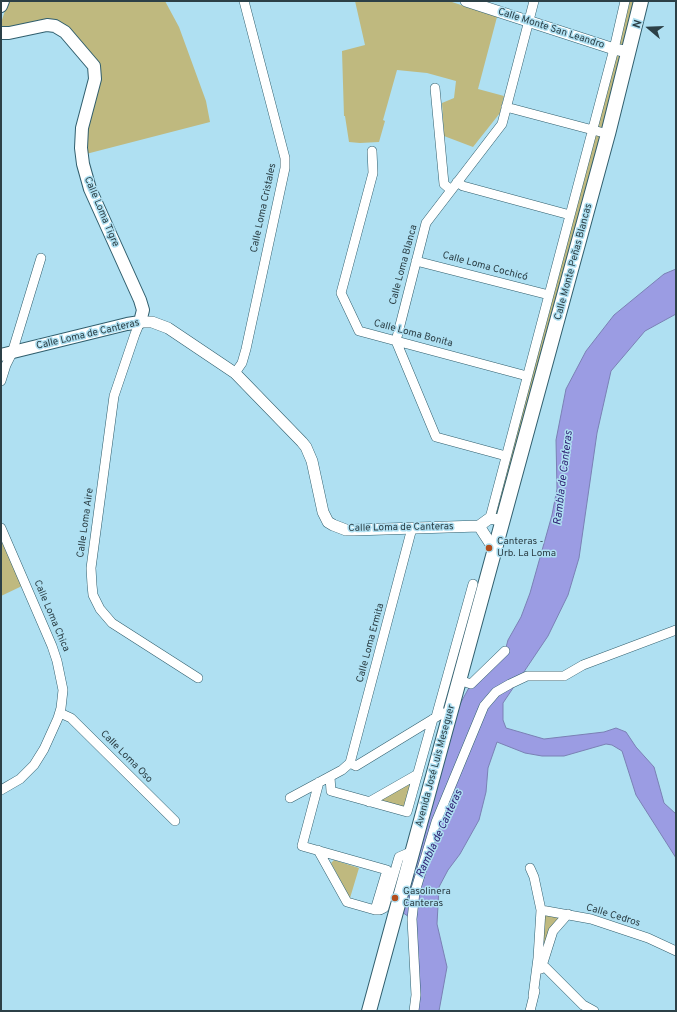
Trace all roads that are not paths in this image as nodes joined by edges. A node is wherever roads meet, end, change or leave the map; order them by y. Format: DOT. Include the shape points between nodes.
graph roads {
  1 [pos="2,1"];
  2 [pos="244,1"];
  3 [pos="466,1"];
  4 [pos="534,1"];
  5 [pos="625,1"];
  6 [pos="642,1"];
  7 [pos="1,6"];
  8 [pos="529,21"];
  9 [pos="1,33"];
  10 [pos="614,49"];
  11 [pos="629,52"];
  12 [pos="435,88"];
  13 [pos="506,107"];
  14 [pos="592,130"];
  15 [pos="608,134"];
  16 [pos="372,151"];
  17 [pos="458,182"];
  18 [pos="451,190"];
  19 [pos="570,215"];
  20 [pos="41,258"];
  21 [pos="416,261"];
  22 [pos="549,295"];
  23 [pos="140,322"];
  24 [pos="396,341"];
  25 [pos="7,354"];
  26 [pos="235,373"];
  27 [pos="527,376"];
  28 [pos="1,381"];
  29 [pos="506,456"];
  30 [pos="496,520"];
  31 [pos="479,526"];
  32 [pos="1,528"];
  33 [pos="412,528"];
  34 [pos="497,545"];
  35 [pos="473,584"];
  36 [pos="676,630"];
  37 [pos="505,651"];
  38 [pos="198,678"];
  39 [pos="460,680"];
  40 [pos="60,713"];
  41 [pos="440,717"];
  42 [pos="350,763"];
  43 [pos="418,774"];
  44 [pos="330,777"];
  45 [pos="320,782"];
  46 [pos="1,790"];
  47 [pos="290,798"];
  48 [pos="369,802"];
  49 [pos="174,821"];
  50 [pos="318,850"];
  51 [pos="413,851"];
  52 [pos="530,868"];
  53 [pos="375,910"];
  54 [pos="542,910"];
  55 [pos="568,914"];
  56 [pos="676,951"];
  57 [pos="541,966"];
  58 [pos="533,996"];
  59 [pos="369,1011"];
  60 [pos="414,1011"];
  61 [pos="530,1011"];
  62 [pos="594,1011"];
  1 -- 7 [label="main road"];
  2 -- 26 [label="street, Calle Loma Cristales" via="286,158 246,349 242,363"];
  3 -- 8 [label="street, Calle Monte San Leandro"];
  4 -- 8 [label="street, Calle Loma Blanca"];
  5 -- 10 [label="street, Calle Monte Peñas Blancas"];
  6 -- 11 [label="main road, Calle Monte Peñas Blancas"];
  8 -- 10 [label="street, Calle Monte San Leandro"];
  8 -- 13 [label="street, Calle Loma Blanca"];
  9 -- 23 [label="main road, Calle Loma Tigre" via="47,25 55,26 65,32 94,66 95,79 82,128 83,164 90,189 140,300 143,314"];
  10 -- 11 [label="street, Calle Monte San Leandro"];
  10 -- 14 [label="street, Calle Monte Peñas Blancas"];
  11 -- 15 [label="main road, Calle Monte Peñas Blancas"];
  12 -- 18 [label="street" via="444,184"];
  13 -- 14 [label="street"];
  13 -- 17 [label="street, Calle Loma Blanca" via="502,124"];
  14 -- 15 [label="street"];
  14 -- 19 [label="street, Calle Monte Peñas Blancas"];
  15 -- 30 [label="main road, Calle Monte Peñas Blancas"];
  16 -- 24 [label="street, Calle Loma Bonita" via="373,173 341,293 358,331"];
  17 -- 18 [label="street, Calle Loma Blanca"];
  17 -- 19 [label="street" via="464,186"];
  18 -- 21 [label="street, Calle Loma Blanca" via="426,223"];
  19 -- 22 [label="street, Calle Monte Peñas Blancas"];
  20 -- 25 [label="street"];
  21 -- 22 [label="street, Calle Loma Cochicó"];
  21 -- 24 [label="street, Calle Loma Blanca"];
  22 -- 27 [label="street, Calle Monte Peñas Blancas"];
  23 -- 25 [label="main road, Calle Loma de Canteras"];
  23 -- 26 [label="street, Calle Loma de Canteras" via="152,322 168,328"];
  23 -- 38 [label="street, Calle Loma Aire" via="114,396 91,568 93,594 100,609 112,623"];
  24 -- 27 [label="street, Calle Loma Bonita"];
  24 -- 29 [label="street" via="436,437"];
  25 -- 28 [label="street"];
  26 -- 33 [label="street, Calle Loma de Canteras" via="306,447 328,522 346,530"];
  27 -- 29 [label="street, Calle Monte Peñas Blancas"];
  29 -- 30 [label="street, Calle Monte Peñas Blancas"];
  30 -- 31 [label="street"];
  30 -- 34 [label="main road, Avenida José Luis Meseguer"];
  31 -- 33 [label="street, Calle Loma de Canteras"];
  31 -- 34 [label="street" via="490,543"];
  32 -- 40 [label="street, Calle Loma Chica" via="57,661 63,690"];
  33 -- 42 [label="street, Calle Loma Ermita"];
  34 -- 39 [label="main road, Avenida José Luis Meseguer"];
  35 -- 41 [label="street"];
  36 -- 60 [label="street" via="583,665 564,676 527,676 496,692 484,706 436,822 415,892 412,920 416,995"];
  37 -- 39 [label="street" via="471,684"];
  39 -- 41 [label="main road, Avenida José Luis Meseguer"];
  40 -- 46 [label="street, Calle Loma Chica" via="56,726 34,765 20,779"];
  40 -- 49 [label="street, Calle Loma Oso" via="71,718"];
  41 -- 42 [label="street" via="356,766"];
  41 -- 43 [label="street"];
  41 -- 51 [label="main road, Avenida José Luis Meseguer"];
  42 -- 44 [label="street"];
  43 -- 48 [label="street"];
  43 -- 48 [label="street" via="407,812"];
  44 -- 45 [label="street"];
  44 -- 48 [label="street" via="331,791"];
  45 -- 47 [label="street"];
  45 -- 50 [label="street" via="302,846"];
  50 -- 53 [label="street" via="347,902"];
  50 -- 53 [label="street" via="387,870"];
  51 -- 53 [label="street" via="399,857 384,908"];
  51 -- 59 [label="main road, Avenida José Luis Meseguer"];
  52 -- 54 [label="street"];
  54 -- 55 [label="street, Calle Cedros"];
  54 -- 58 [label="street"];
  55 -- 56 [label="street, Calle Cedros" via="591,918"];
  55 -- 57 [label="street" via="554,931"];
  57 -- 58 [label="street"];
  57 -- 62 [label="street" via="583,1005"];
  58 -- 61 [label="street"];
}
